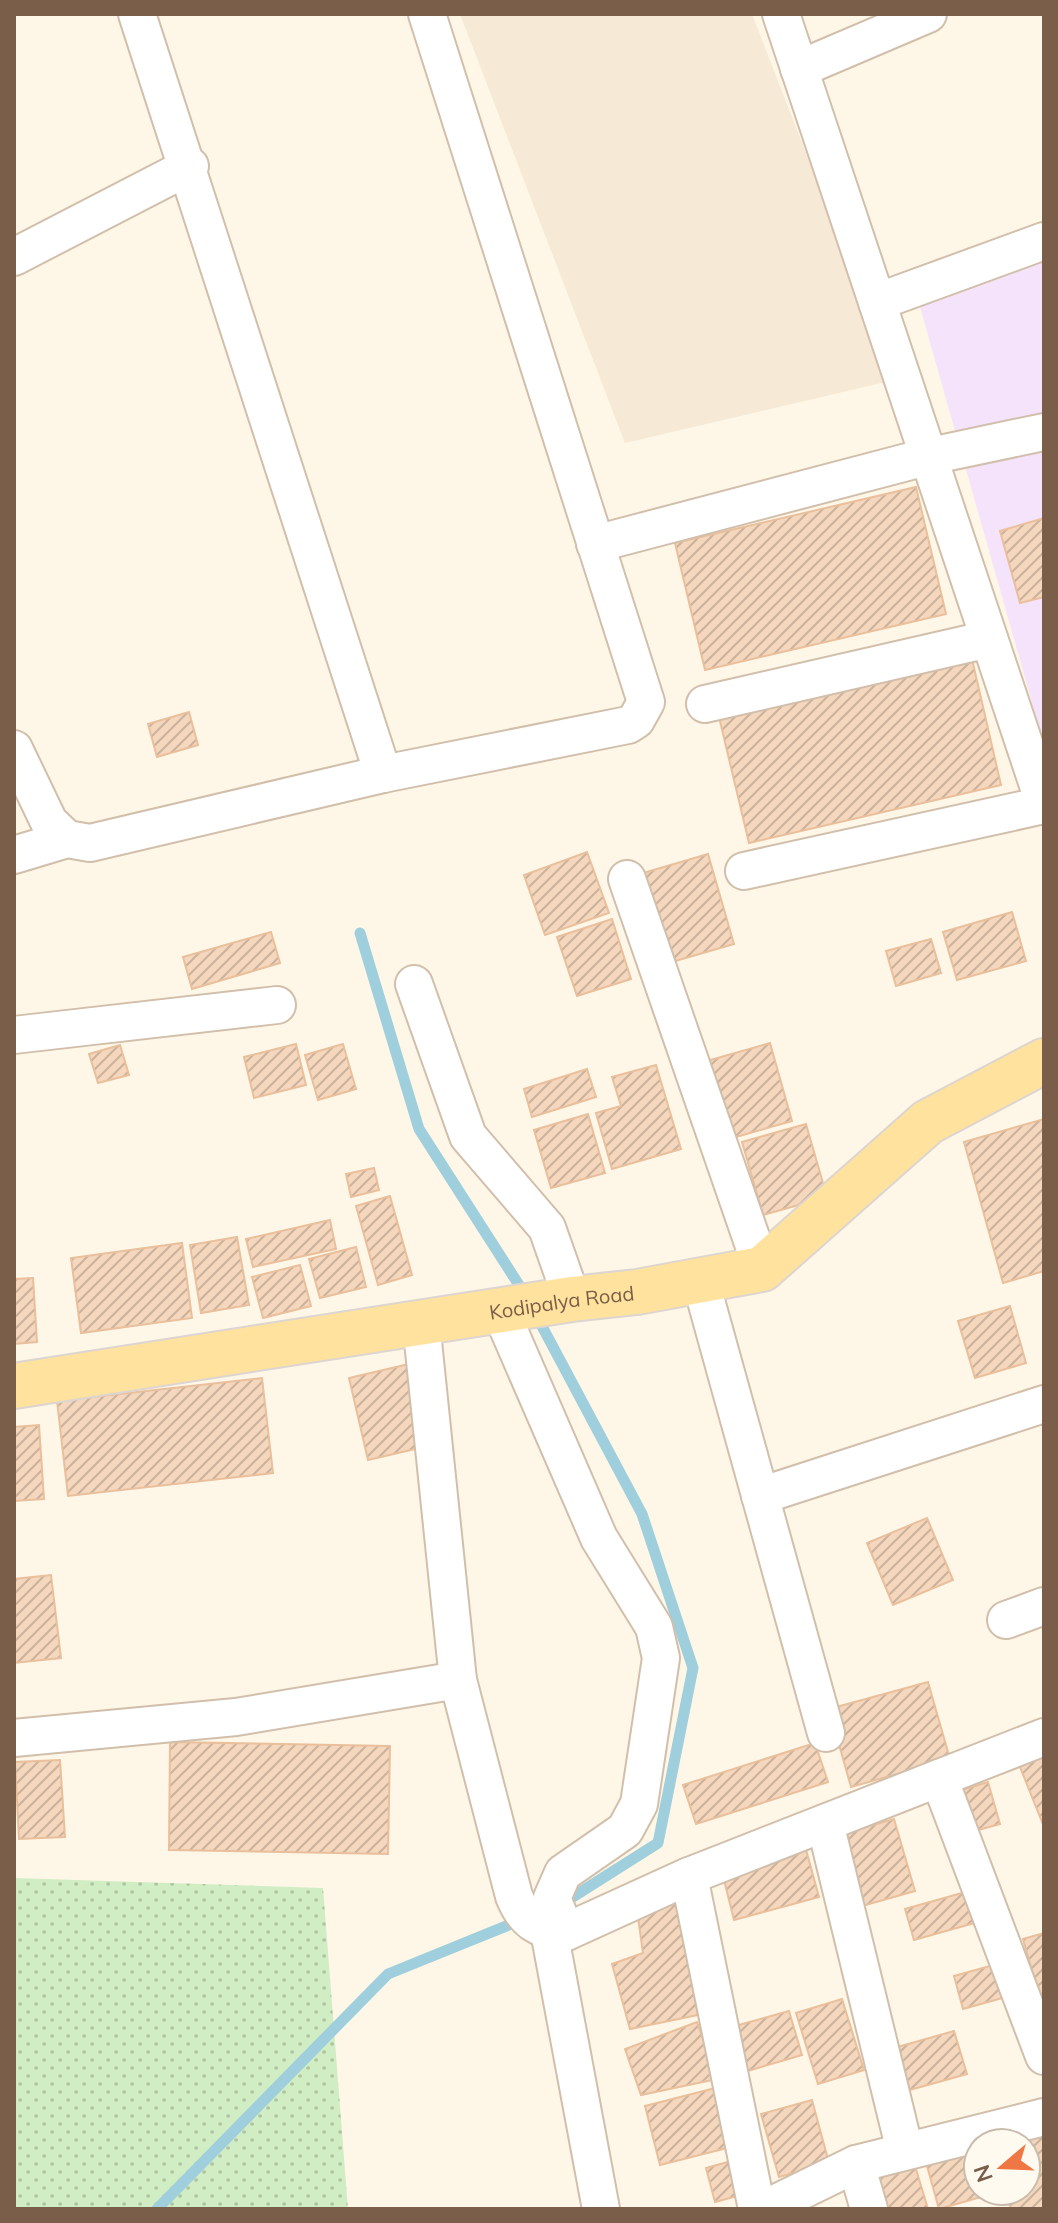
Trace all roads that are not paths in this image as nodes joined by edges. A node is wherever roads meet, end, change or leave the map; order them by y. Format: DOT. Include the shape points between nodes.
graph roads {
  1 [pos="137,14"];
  2 [pos="427,14"];
  3 [pos="781,14"];
  4 [pos="928,14"];
  5 [pos="799,69"];
  6 [pos="190,166"];
  7 [pos="1044,241"];
  8 [pos="14,257"];
  9 [pos="877,302"];
  10 [pos="1044,432"];
  11 [pos="930,456"];
  12 [pos="595,544"];
  13 [pos="989,639"];
  14 [pos="705,704"];
  15 [pos="14,749"];
  16 [pos="383,774"];
  17 [pos="1044,804"];
  18 [pos="67,839"];
  19 [pos="14,855"];
  20 [pos="744,871"];
  21 [pos="627,879"];
  22 [pos="414,984"];
  23 [pos="277,1005"];
  24 [pos="14,1035"];
  25 [pos="1044,1061"];
  26 [pos="762,1269"];
  27 [pos="700,1279"];
  28 [pos="563,1300"];
  29 [pos="504,1309"];
  30 [pos="421,1322"];
  31 [pos="14,1386"];
  32 [pos="1044,1404"];
  33 [pos="760,1496"];
  34 [pos="1044,1606"];
  35 [pos="1006,1620"];
  36 [pos="458,1680"];
  37 [pos="826,1733"];
  38 [pos="1044,1737"];
  39 [pos="14,1738"];
  40 [pos="939,1778"];
  41 [pos="825,1823"];
  42 [pos="689,1876"];
  43 [pos="557,1920"];
  44 [pos="1044,2056"];
  45 [pos="1044,2117"];
  46 [pos="905,2151"];
  47 [pos="856,2164"];
  48 [pos="601,2209"];
  49 [pos="757,2209"];
  50 [pos="764,2209"];
  51 [pos="869,2209"];
  1 -- 6 [label="street"];
  2 -- 12 [label="street"];
  3 -- 5 [label="street"];
  4 -- 5 [label="street"];
  5 -- 9 [label="street"];
  6 -- 8 [label="street"];
  6 -- 16 [label="street"];
  7 -- 9 [label="street"];
  9 -- 11 [label="street"];
  10 -- 11 [label="street"];
  11 -- 12 [label="street"];
  11 -- 13 [label="street"];
  12 -- 16 [label="street" via="646,702 636,720"];
  13 -- 14 [label="street"];
  13 -- 17 [label="street"];
  15 -- 18 [label="street" via="49,822"];
  16 -- 18 [label="street" via="90,843"];
  17 -- 20 [label="street"];
  18 -- 19 [label="street"];
  21 -- 26 [label="street"];
  22 -- 28 [label="street" via="468,1136 547,1228"];
  23 -- 24 [label="street"];
  25 -- 26 [label="main road" via="928,1122"];
  26 -- 27 [label="main road, Kodipalya Road"];
  27 -- 28 [label="main road, Kodipalya Road"];
  27 -- 33 [label="street"];
  28 -- 29 [label="main road, Kodipalya Road"];
  29 -- 30 [label="main road, Kodipalya Road"];
  29 -- 43 [label="street" via="599,1538 654,1627 661,1658 639,1804 625,1830 563,1873"];
  30 -- 31 [label="main road, Kodipalya Road"];
  30 -- 36 [label="street"];
  32 -- 33 [label="street"];
  33 -- 37 [label="street"];
  34 -- 35 [label="street"];
  36 -- 39 [label="street" via="236,1717"];
  36 -- 43 [label="street" via="514,1896 531,1924"];
  38 -- 40 [label="street"];
  40 -- 41 [label="street"];
  40 -- 44 [label="street"];
  41 -- 42 [label="street"];
  41 -- 46 [label="street"];
  42 -- 43 [label="street"];
  42 -- 49 [label="street"];
  43 -- 48 [label="street"];
  45 -- 46 [label="street"];
  46 -- 47 [label="street"];
  47 -- 50 [label="street"];
  47 -- 51 [label="street"];
}
